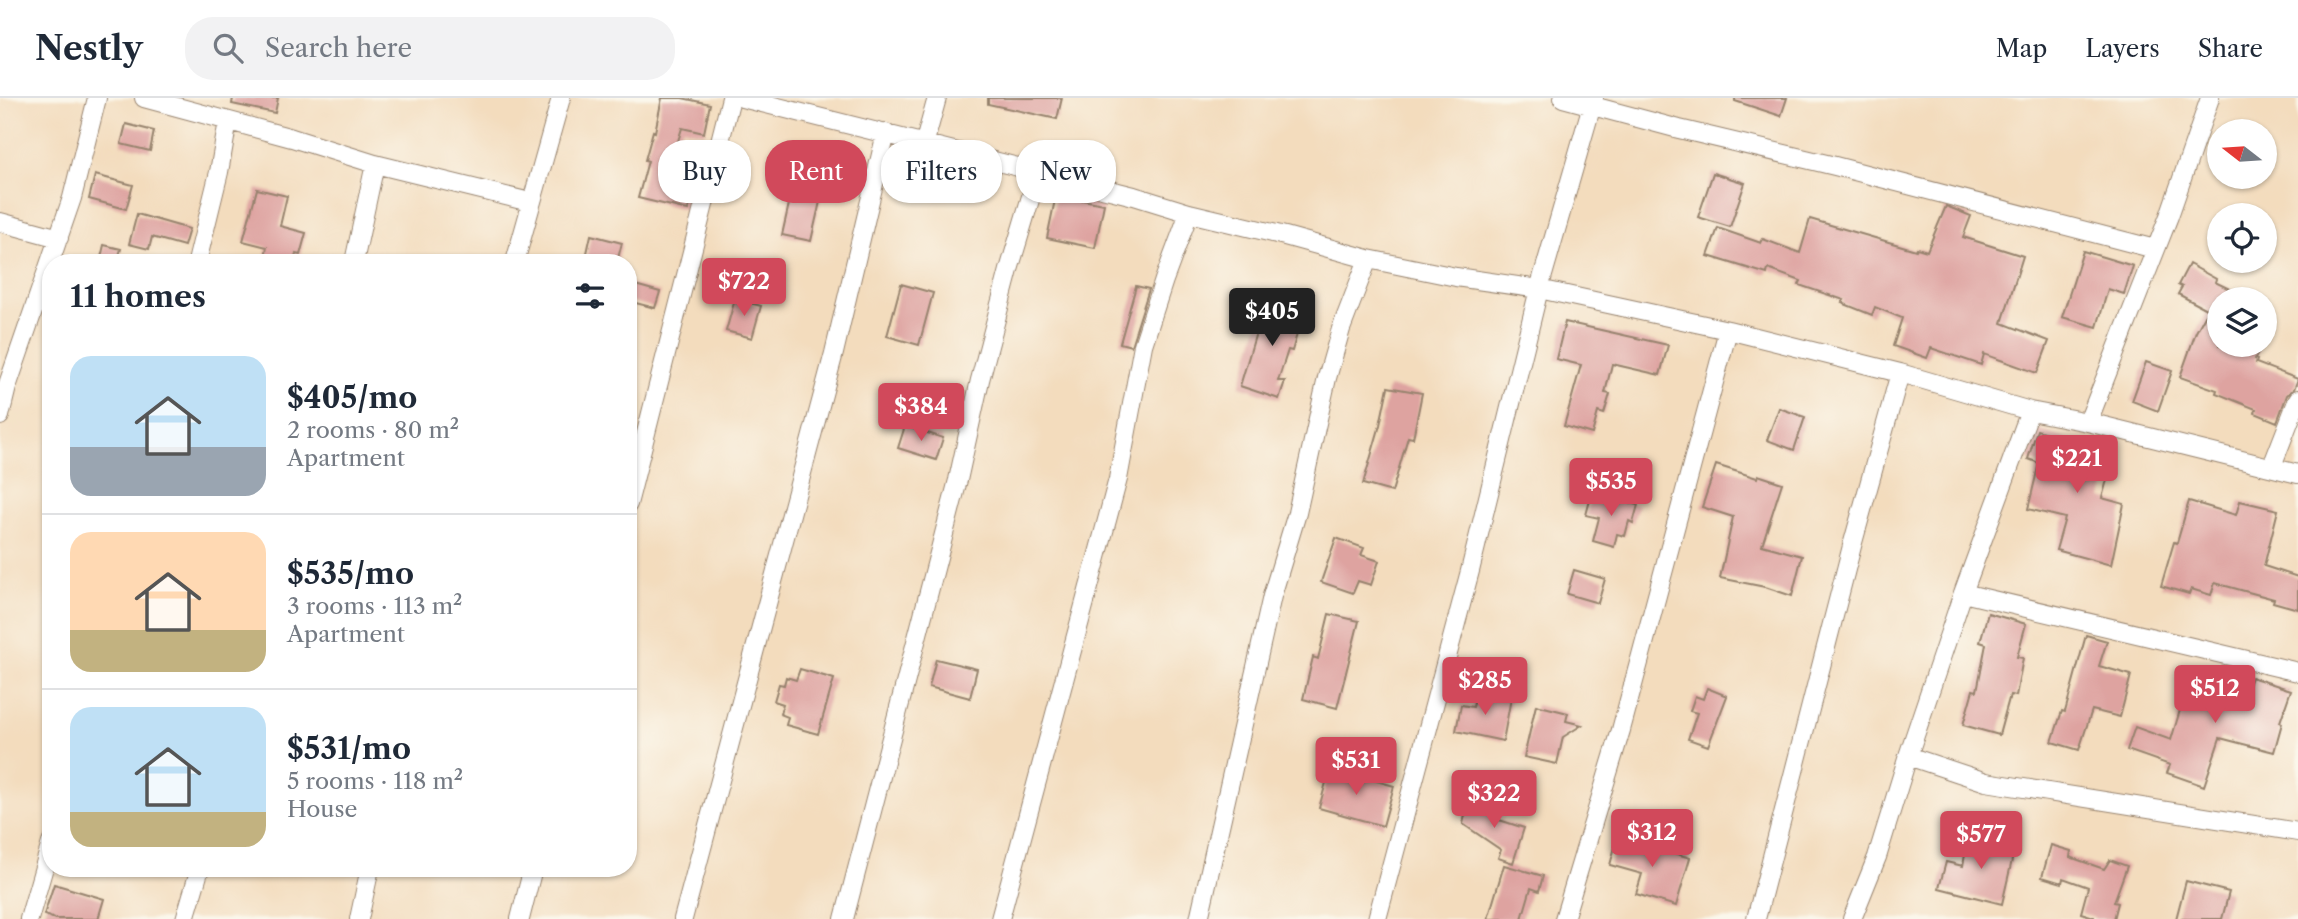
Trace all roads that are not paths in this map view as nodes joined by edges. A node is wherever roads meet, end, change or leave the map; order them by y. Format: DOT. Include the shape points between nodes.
graph roads {
  1 [pos="97,98"];
  2 [pos="144,98"];
  3 [pos="561,98"];
  4 [pos="731,98"];
  5 [pos="742,98"];
  6 [pos="937,98"];
  7 [pos="1563,98"];
  8 [pos="2210,98"];
  9 [pos="1593,102"];
  10 [pos="228,121"];
  11 [pos="886,133"];
  12 [pos="908,140"];
  13 [pos="925,140"];
  14 [pos="375,164"];
  15 [pos="1116,192"];
  16 [pos="530,202"];
  17 [pos="1029,203"];
  18 [pos="1189,213"];
  19 [pos="0,222"];
  20 [pos="59,238"];
  21 [pos="2155,249"];
  22 [pos="53,254"];
  23 [pos="199,254"];
  24 [pos="356,254"];
  25 [pos="517,254"];
  26 [pos="1368,259"];
  27 [pos="42,284"];
  28 [pos="1539,289"];
  29 [pos="1728,330"];
  30 [pos="1900,373"];
  31 [pos="4,386"];
  32 [pos="2298,399"];
  33 [pos="2031,411"];
  34 [pos="0,416"];
  35 [pos="2088,422"];
  36 [pos="2272,466"];
  37 [pos="637,469"];
  38 [pos="2298,474"];
  39 [pos="1964,593"];
  40 [pos="2298,672"];
  41 [pos="1908,756"];
  42 [pos="2298,832"];
  43 [pos="42,876"];
  44 [pos="197,877"];
  45 [pos="368,877"];
  46 [pos="531,877"];
  47 [pos="30,919"];
  48 [pos="185,919"];
  49 [pos="359,919"];
  50 [pos="520,919"];
  51 [pos="683,919"];
  52 [pos="844,919"];
  53 [pos="1000,919"];
  54 [pos="1199,919"];
  55 [pos="1377,919"];
  56 [pos="1564,919"];
  57 [pos="1756,919"];
  58 [pos="1852,919"];
  1 -- 20 [label="street"];
  2 -- 10 [label="street"];
  3 -- 16 [label="street"];
  4 -- 37 [label="street"];
  5 -- 11 [label="street"];
  6 -- 13 [label="street"];
  7 -- 9 [label="street"];
  8 -- 21 [label="street"];
  9 -- 21 [label="street"];
  9 -- 28 [label="street"];
  10 -- 14 [label="street"];
  10 -- 23 [label="street"];
  11 -- 12 [label="street"];
  11 -- 51 [label="street" via="834,353"];
  14 -- 16 [label="street"];
  14 -- 24 [label="street"];
  15 -- 18 [label="street"];
  16 -- 25 [label="street"];
  17 -- 52 [label="street"];
  18 -- 26 [label="street"];
  18 -- 53 [label="street" via="1143,345 1118,479"];
  19 -- 20 [label="street"];
  20 -- 22 [label="street"];
  21 -- 35 [label="street"];
  26 -- 28 [label="street"];
  26 -- 54 [label="street" via="1327,378"];
  27 -- 31 [label="street"];
  28 -- 29 [label="street"];
  28 -- 55 [label="street" via="1470,572"];
  29 -- 30 [label="street"];
  29 -- 56 [label="street" via="1621,730"];
  30 -- 33 [label="street"];
  30 -- 57 [label="street"];
  31 -- 34 [label="street"];
  32 -- 36 [label="street"];
  33 -- 35 [label="street"];
  33 -- 39 [label="street"];
  35 -- 36 [label="street"];
  36 -- 38 [label="street"];
  39 -- 40 [label="street"];
  39 -- 41 [label="street"];
  41 -- 42 [label="street" via="1986,782"];
  41 -- 58 [label="street"];
  43 -- 47 [label="street"];
  44 -- 48 [label="street"];
  45 -- 49 [label="street"];
  46 -- 50 [label="street"];
}
